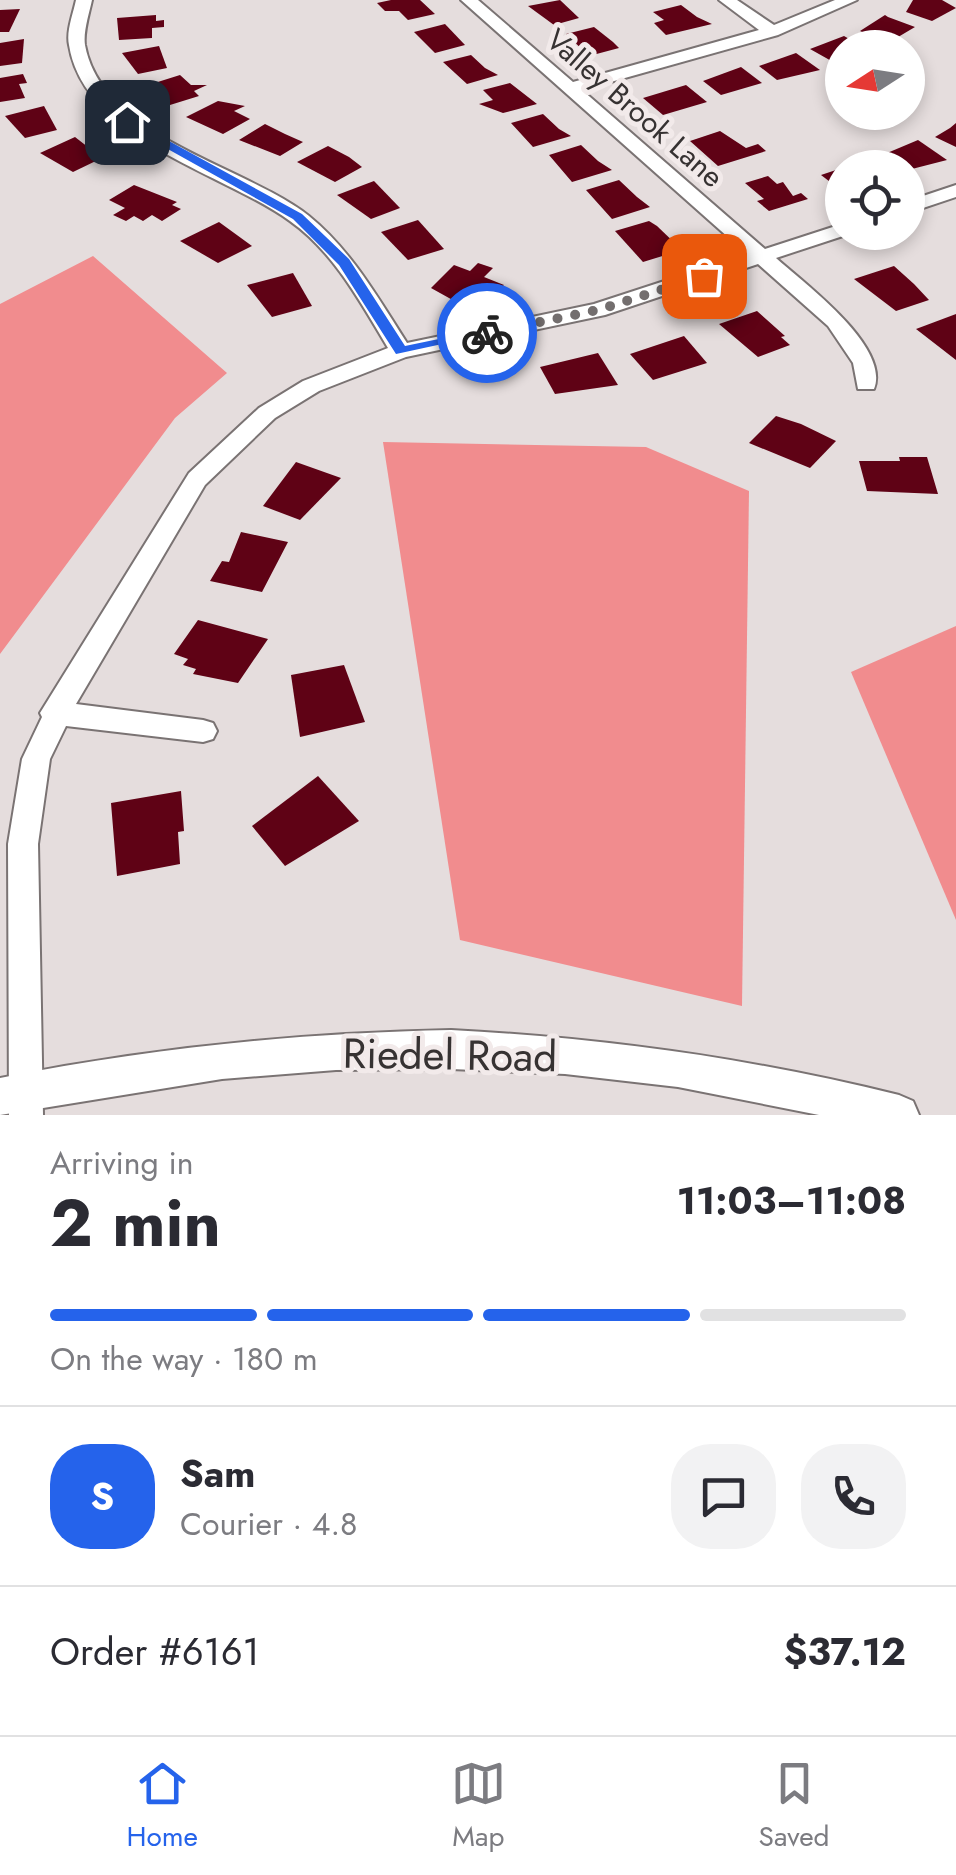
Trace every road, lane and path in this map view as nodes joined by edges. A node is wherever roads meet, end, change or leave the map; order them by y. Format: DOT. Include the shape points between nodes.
graph roads {
  1 [pos="84,0"];
  2 [pos="469,0"];
  3 [pos="727,0"];
  4 [pos="850,0"];
  5 [pos="772,32"];
  6 [pos="570,88"];
  7 [pos="956,191"];
  8 [pos="925,201"];
  9 [pos="825,236"];
  10 [pos="764,257"];
  11 [pos="401,351"];
  12 [pos="866,384"];
  13 [pos="54,713"];
  14 [pos="203,732"];
  15 [pos="17,1102"];
  16 [pos="899,1115"];
  1 -- 11 [label="street" via="78,52 109,105 145,134 297,216 344,262"];
  2 -- 6 [label="street, Valley Brook Lane"];
  3 -- 5 [label="street"];
  4 -- 5 [label="street"];
  5 -- 6 [label="street"];
  6 -- 10 [label="street, Valley Brook Lane"];
  7 -- 8 [label="street"];
  9 -- 10 [label="street"];
  10 -- 11 [label="street" via="598,310"];
  10 -- 12 [label="street, Valley Brook Lane" via="852,341"];
  11 -- 13 [label="street" via="311,386 231,443 197,479"];
  13 -- 14 [label="street"];
  13 -- 15 [label="street" via="27,795"];
  15 -- 16 [label="street, Riedel Road" via="174,1066 314,1052 438,1051 586,1058 730,1077"];
}
